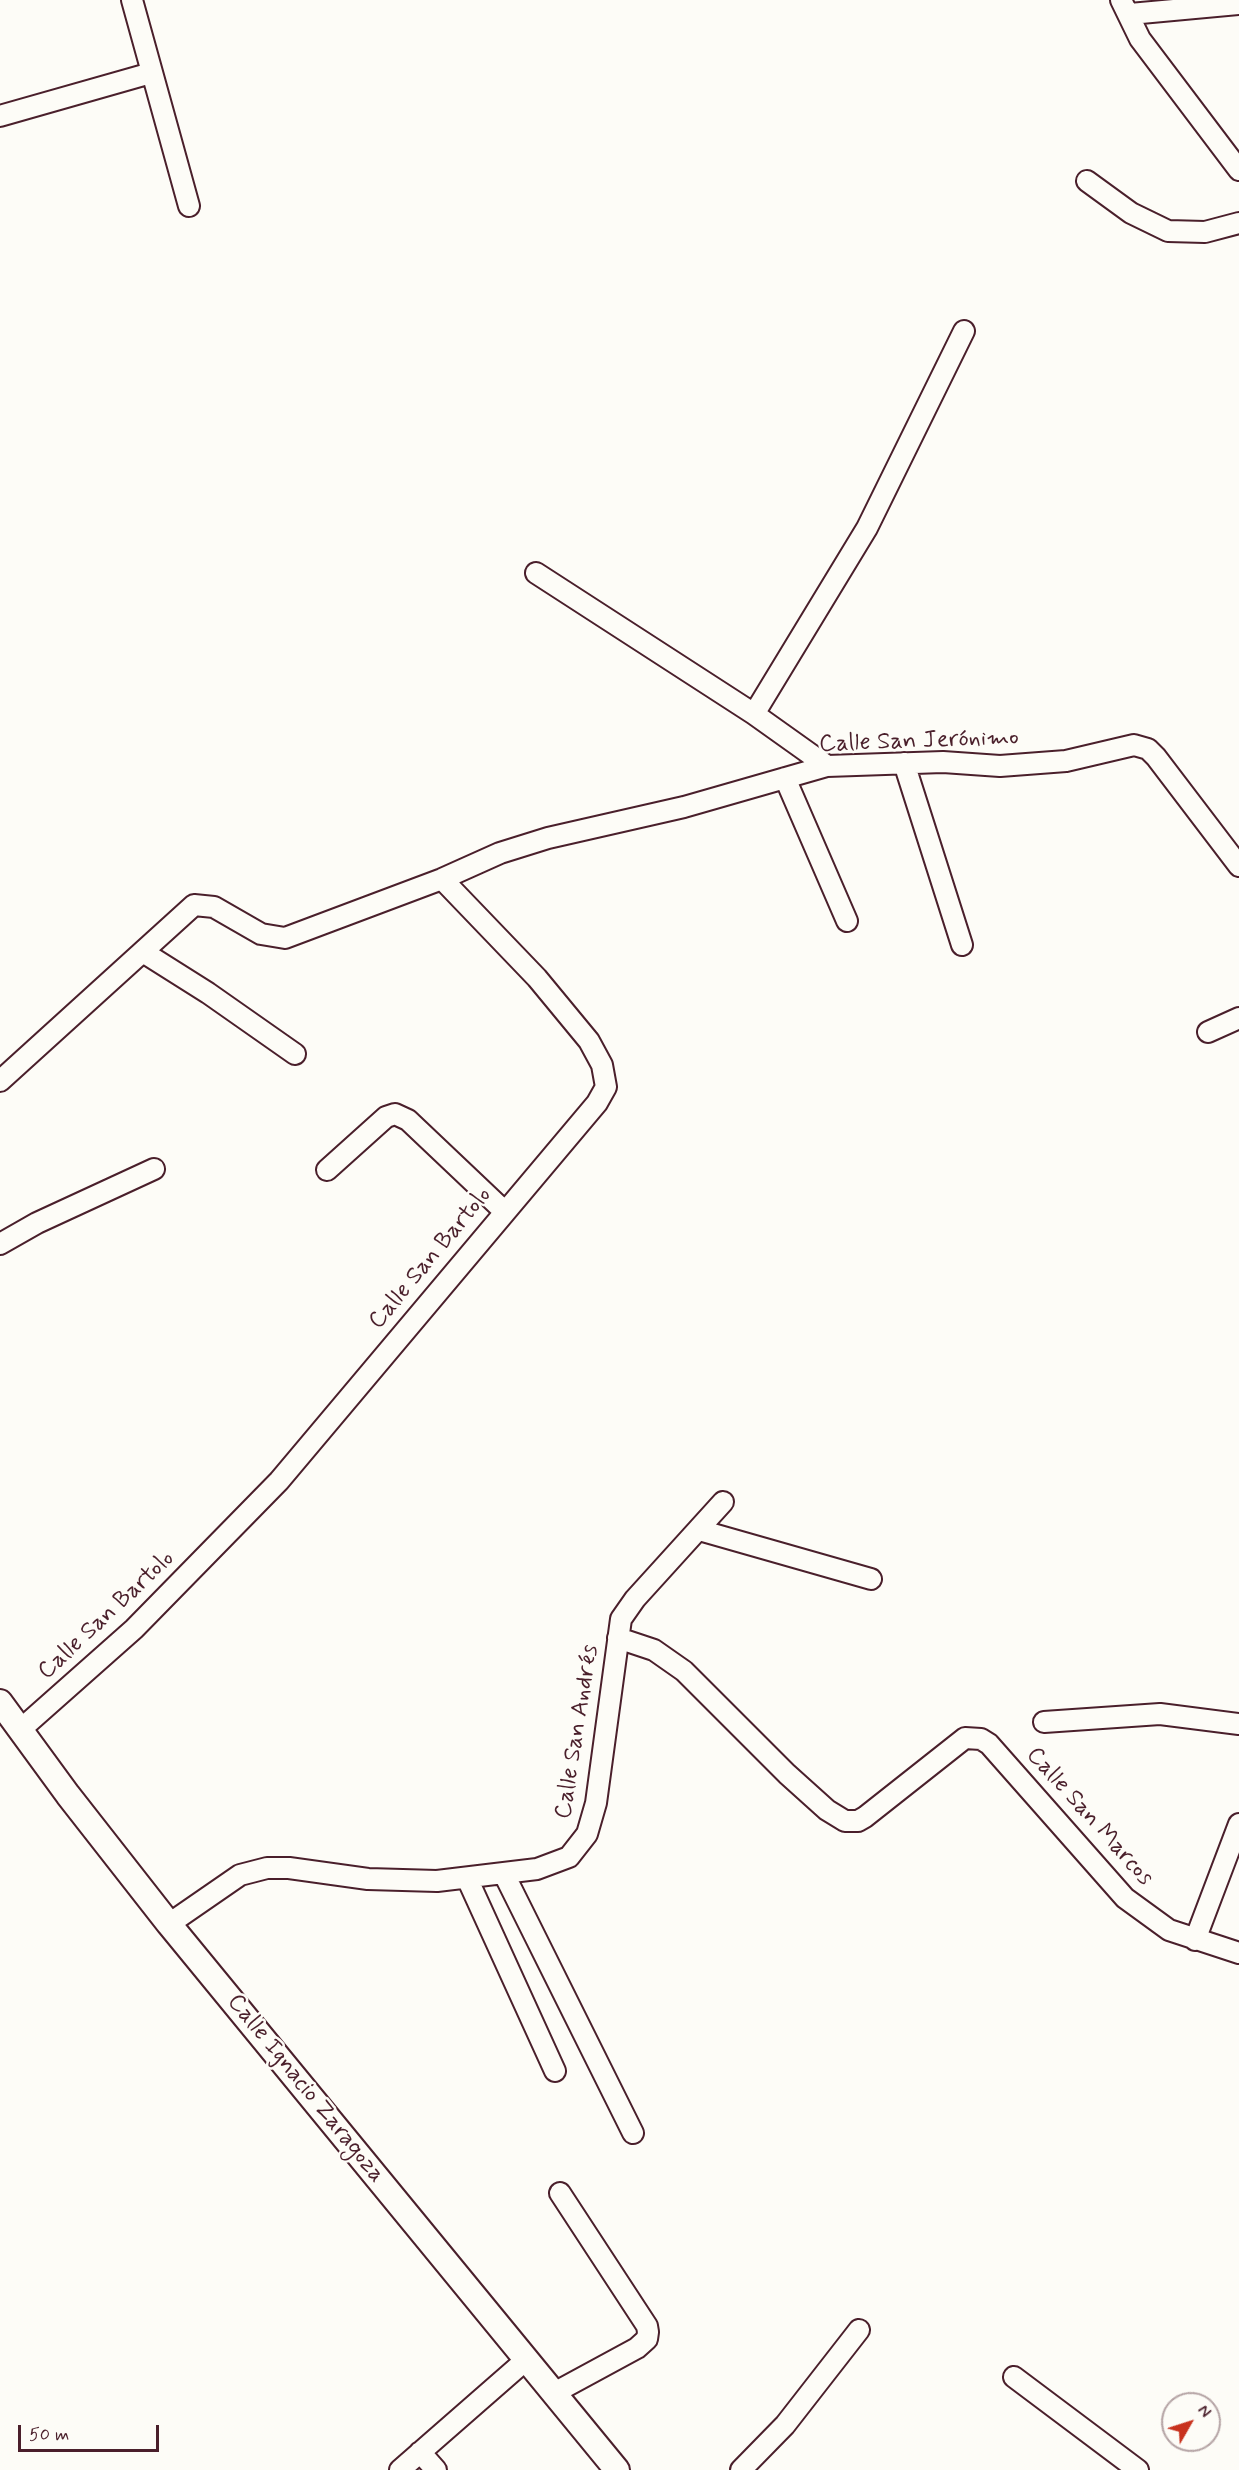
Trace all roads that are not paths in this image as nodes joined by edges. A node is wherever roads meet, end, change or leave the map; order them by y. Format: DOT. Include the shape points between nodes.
graph roads {
  1 [pos="132,0"];
  2 [pos="1239,4"];
  3 [pos="1125,7"];
  4 [pos="151,73"];
  5 [pos="0,116"];
  6 [pos="1239,170"];
  7 [pos="1087,181"];
  8 [pos="189,206"];
  9 [pos="1239,223"];
  10 [pos="964,331"];
  11 [pos="536,573"];
  12 [pos="754,714"];
  13 [pos="904,764"];
  14 [pos="827,766"];
  15 [pos="785,778"];
  16 [pos="1239,866"];
  17 [pos="442,879"];
  18 [pos="847,921"];
  19 [pos="963,945"];
  20 [pos="143,952"];
  21 [pos="1239,1018"];
  22 [pos="1208,1032"];
  23 [pos="295,1054"];
  24 [pos="0,1081"];
  25 [pos="154,1169"];
  26 [pos="327,1170"];
  27 [pos="504,1211"];
  28 [pos="0,1244"];
  29 [pos="723,1502"];
  30 [pos="699,1530"];
  31 [pos="871,1579"];
  32 [pos="618,1638"];
  33 [pos="0,1702"];
  34 [pos="1044,1722"];
  35 [pos="1239,1724"];
  36 [pos="20,1730"];
  37 [pos="971,1737"];
  38 [pos="1239,1824"];
  39 [pos="504,1874"];
  40 [pos="467,1878"];
  41 [pos="169,1924"];
  42 [pos="1195,1940"];
  43 [pos="1239,1953"];
  44 [pos="555,2071"];
  45 [pos="633,2133"];
  46 [pos="560,2193"];
  47 [pos="859,2330"];
  48 [pos="527,2359"];
  49 [pos="1014,2377"];
  50 [pos="554,2393"];
  51 [pos="420,2451"];
  52 [pos="400,2470"];
  53 [pos="436,2470"];
  54 [pos="617,2470"];
  55 [pos="741,2470"];
  56 [pos="1138,2470"];
  1 -- 4 [label="street"];
  2 -- 3 [label="street"];
  3 -- 6 [label="street" via="1150,54"];
  4 -- 5 [label="street"];
  4 -- 8 [label="street"];
  7 -- 9 [label="street" via="1131,213 1168,231 1205,232"];
  10 -- 12 [label="street" via="867,528"];
  11 -- 12 [label="street"];
  12 -- 14 [label="street"];
  13 -- 14 [label="street, Calle San Jerónimo"];
  13 -- 16 [label="street, Calle San Jerónimo" via="970,762 1000,766 1066,761 1134,745 1148,749"];
  13 -- 19 [label="street"];
  14 -- 15 [label="street, Calle San Jerónimo"];
  15 -- 17 [label="street, Calle San Jerónimo" via="684,807 548,838 500,853"];
  15 -- 18 [label="street"];
  17 -- 20 [label="street" via="285,938 261,934 214,907 194,905"];
  17 -- 27 [label="street, Calle San Bartolo" via="566,1012 589,1041 605,1076 606,1087 597,1103"];
  20 -- 23 [label="street"];
  20 -- 24 [label="street"];
  21 -- 22 [label="street"];
  25 -- 28 [label="street"];
  26 -- 27 [label="street" via="386,1117 395,1114 408,1120"];
  27 -- 36 [label="street, Calle San Bartolo" via="279,1481 134,1629"];
  29 -- 30 [label="street"];
  30 -- 31 [label="street"];
  30 -- 32 [label="street" via="628,1608 621,1619"];
  32 -- 37 [label="street, Calle San Andrés" via="654,1650 684,1671 787,1774 845,1821 865,1817 956,1744"];
  32 -- 39 [label="street, Calle San Andrés" via="596,1803 587,1834 569,1857 555,1864"];
  33 -- 36 [label="street, Calle Ignacio Zaragoza"];
  34 -- 35 [label="street" via="1160,1714"];
  36 -- 41 [label="street, Calle Ignacio Zaragoza"];
  37 -- 42 [label="street, Calle San Marcos" via="989,1744 1125,1898 1169,1930"];
  38 -- 42 [label="street"];
  39 -- 40 [label="street, Calle San Andrés"];
  39 -- 45 [label="street"];
  40 -- 41 [label="street, Calle San Andrés" via="368,1879 267,1868 240,1875"];
  40 -- 44 [label="street"];
  41 -- 48 [label="street, Calle Ignacio Zaragoza"];
  42 -- 43 [label="street, Calle San Marcos"];
  46 -- 50 [label="street" via="648,2332 647,2339 637,2348"];
  47 -- 55 [label="street" via="785,2425"];
  48 -- 50 [label="street, Calle Ignacio Zaragoza"];
  48 -- 51 [label="street"];
  49 -- 56 [label="street"];
  50 -- 54 [label="street, Calle Ignacio Zaragoza"];
  51 -- 52 [label="street"];
  51 -- 53 [label="street"];
}
